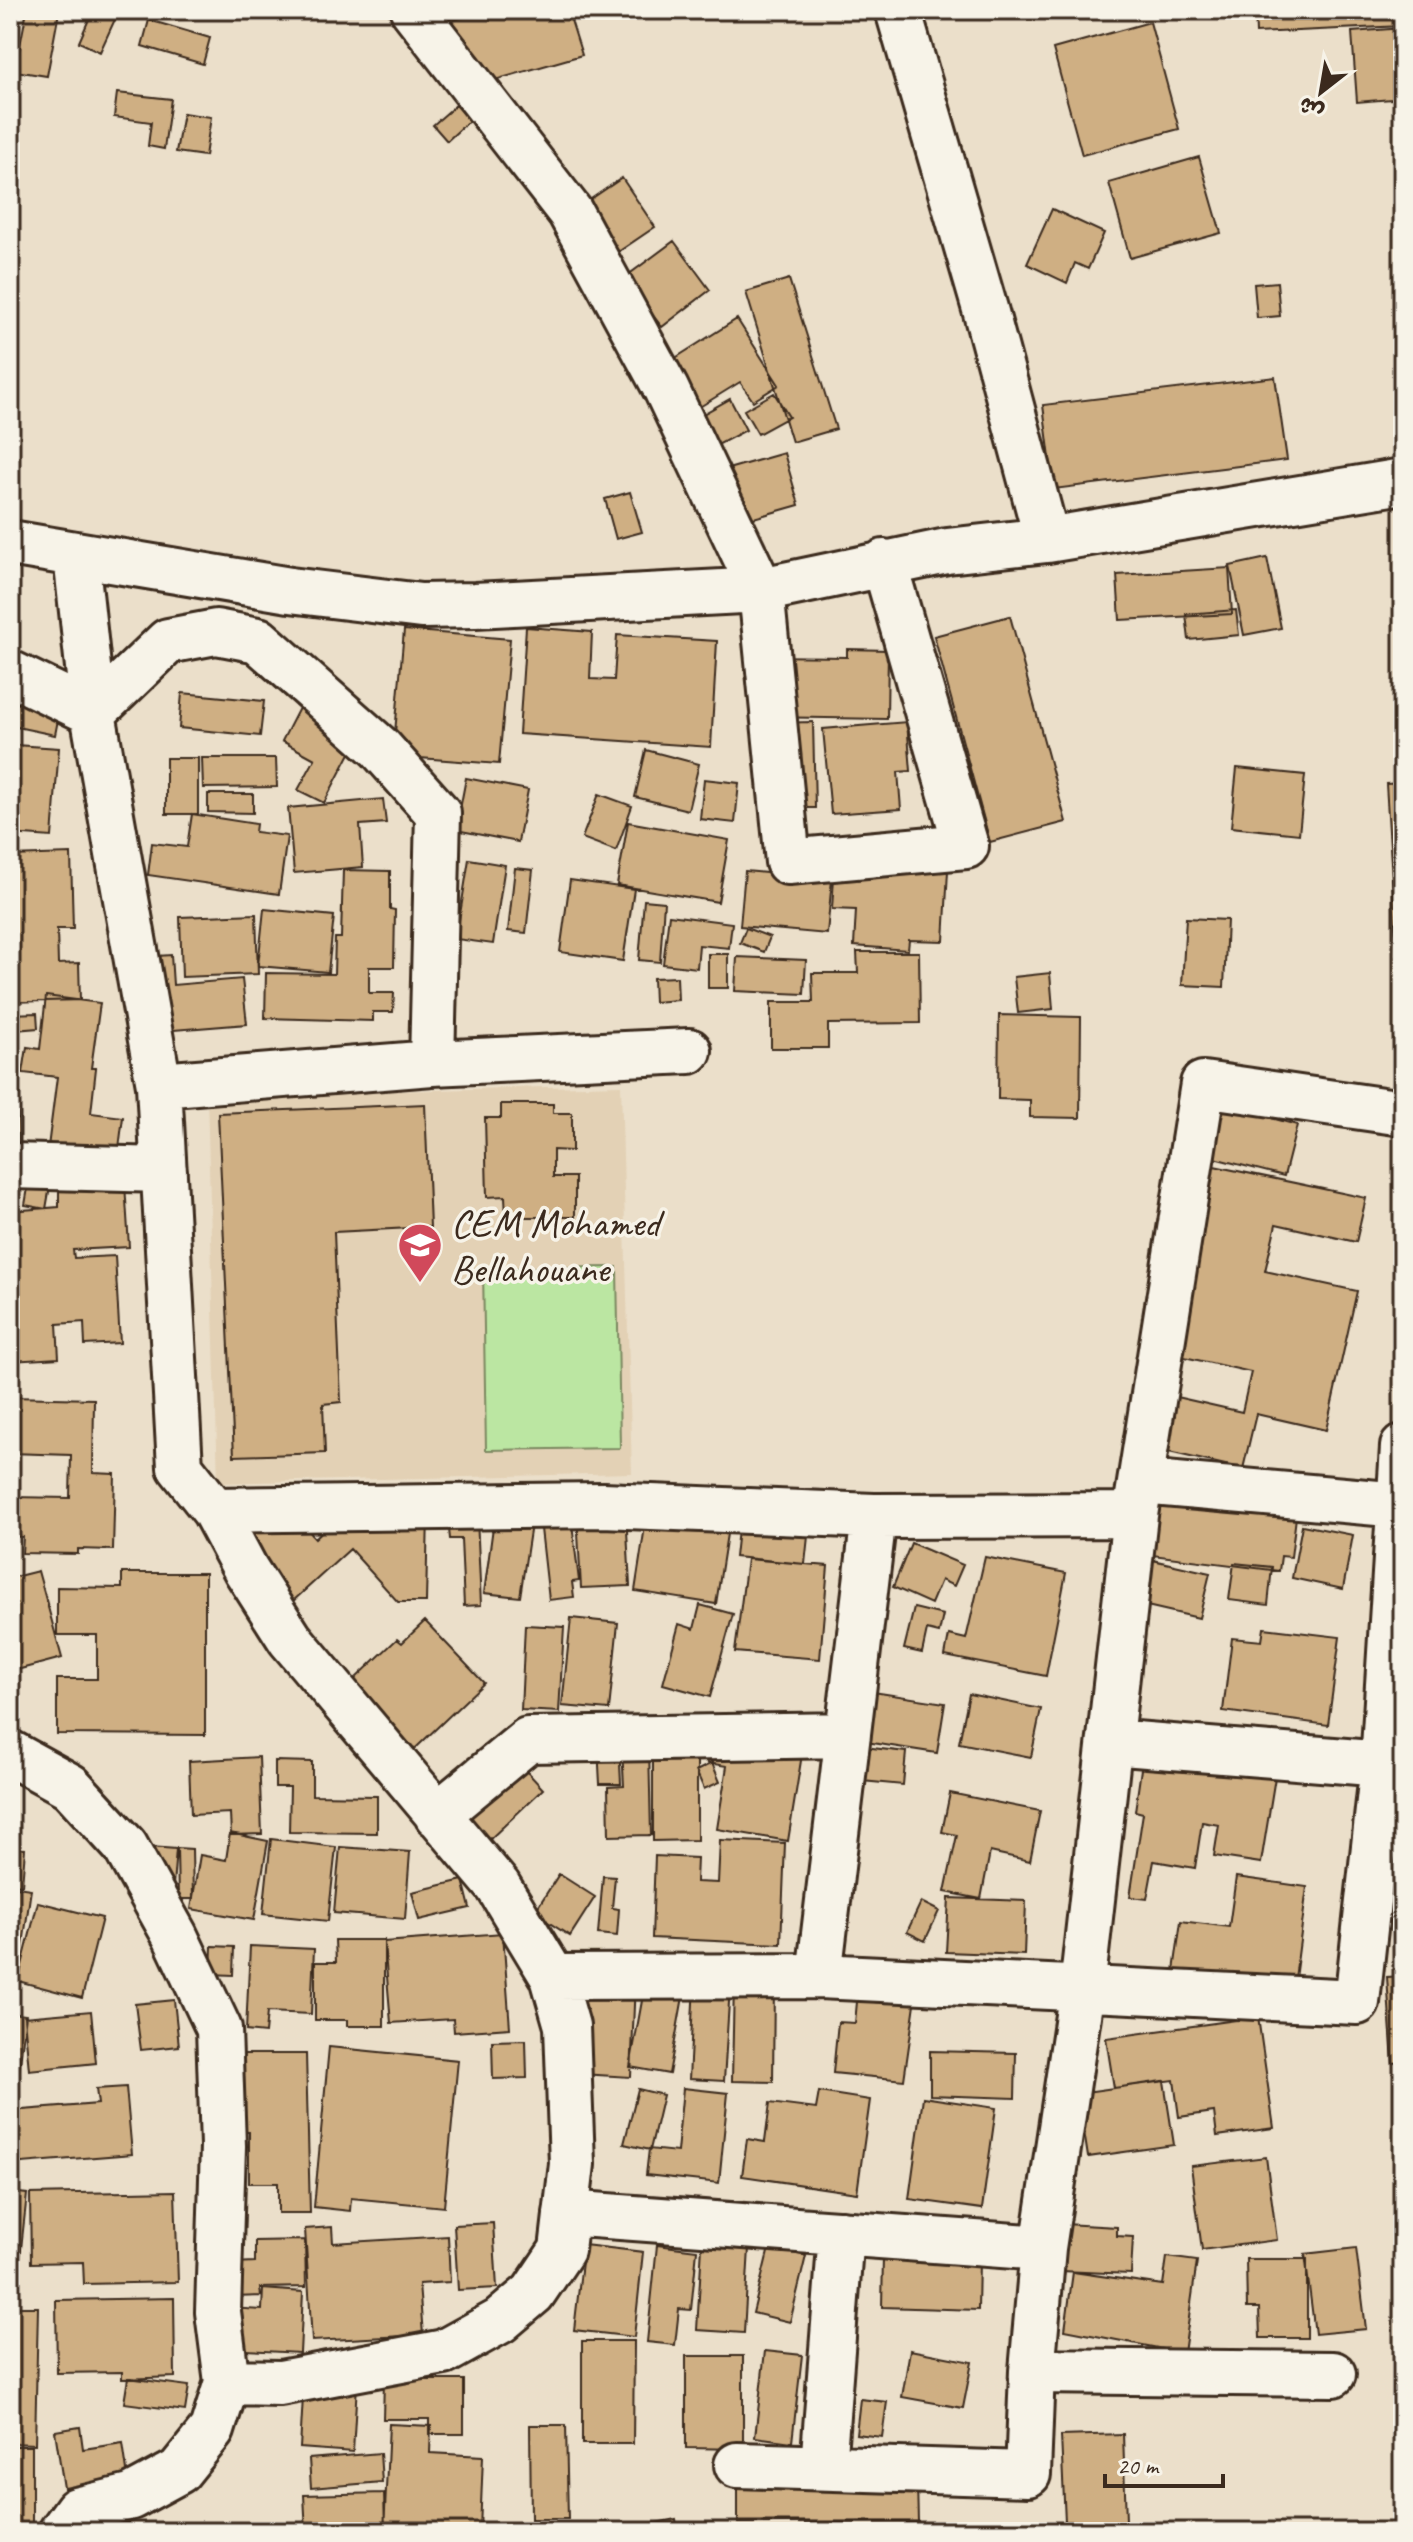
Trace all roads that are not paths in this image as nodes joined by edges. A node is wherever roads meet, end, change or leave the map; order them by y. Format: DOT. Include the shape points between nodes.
graph roads {
  1 [pos="413,10"];
  2 [pos="898,10"];
  3 [pos="1403,481"];
  4 [pos="1047,540"];
  5 [pos="10,543"];
  6 [pos="76,556"];
  7 [pos="884,562"];
  8 [pos="222,578"];
  9 [pos="761,590"];
  10 [pos="216,632"];
  11 [pos="10,673"];
  12 [pos="93,713"];
  13 [pos="689,1051"];
  14 [pos="432,1063"];
  15 [pos="159,1085"];
  16 [pos="1403,1113"];
  17 [pos="10,1166"];
  18 [pos="164,1170"];
  19 [pos="1403,1447"];
  20 [pos="1139,1498"];
  21 [pos="1400,1505"];
  22 [pos="214,1510"];
  23 [pos="874,1516"];
  24 [pos="848,1735"];
  25 [pos="1110,1742"];
  26 [pos="10,1753"];
  27 [pos="1393,1763"];
  28 [pos="437,1815"];
  29 [pos="819,1976"];
  30 [pos="553,1977"];
  31 [pos="1082,1989"];
  32 [pos="566,2213"];
  33 [pos="841,2233"];
  34 [pos="1043,2248"];
  35 [pos="1032,2371"];
  36 [pos="1333,2374"];
  37 [pos="227,2382"];
  38 [pos="737,2465"];
  39 [pos="823,2467"];
  40 [pos="61,2532"];
  1 -- 9 [label="street" via="570,212 666,389"];
  2 -- 4 [label="street"];
  3 -- 4 [label="street"];
  4 -- 7 [label="street"];
  5 -- 6 [label="street"];
  6 -- 8 [label="street"];
  6 -- 12 [label="street"];
  7 -- 9 [label="street"];
  7 -- 9 [label="street" via="966,846 788,862"];
  8 -- 9 [label="street" via="421,606"];
  8 -- 10 [label="street"];
  10 -- 12 [label="street" via="168,641"];
  10 -- 14 [label="street" via="258,640 380,748 438,813"];
  11 -- 12 [label="street"];
  12 -- 15 [label="street"];
  13 -- 14 [label="street"];
  14 -- 15 [label="street"];
  15 -- 18 [label="street"];
  16 -- 20 [label="street" via="1203,1084"];
  17 -- 18 [label="street"];
  18 -- 22 [label="street" via="180,1467"];
  19 -- 21 [label="street"];
  20 -- 21 [label="street"];
  20 -- 23 [label="street"];
  20 -- 25 [label="street"];
  21 -- 27 [label="street"];
  22 -- 23 [label="street" via="603,1505"];
  22 -- 28 [label="street" via="290,1639"];
  23 -- 24 [label="street"];
  24 -- 28 [label="street" via="528,1740"];
  24 -- 29 [label="street"];
  25 -- 27 [label="street"];
  25 -- 31 [label="street"];
  26 -- 37 [label="street" via="70,1786 125,1846 219,2029 223,2146 218,2312"];
  27 -- 31 [label="street" via="1357,2002"];
  28 -- 30 [label="street" via="498,1886"];
  29 -- 30 [label="street"];
  29 -- 31 [label="street"];
  30 -- 32 [label="street" via="567,2026 572,2164"];
  31 -- 34 [label="street"];
  32 -- 33 [label="street"];
  32 -- 37 [label="street" via="562,2250 533,2293 500,2321 444,2352 280,2383"];
  33 -- 34 [label="street"];
  33 -- 39 [label="street"];
  34 -- 35 [label="street"];
  35 -- 36 [label="street"];
  35 -- 39 [label="street" via="1028,2474"];
  37 -- 40 [label="street" via="212,2430 179,2471 131,2497 77,2510"];
  38 -- 39 [label="street"];
}
